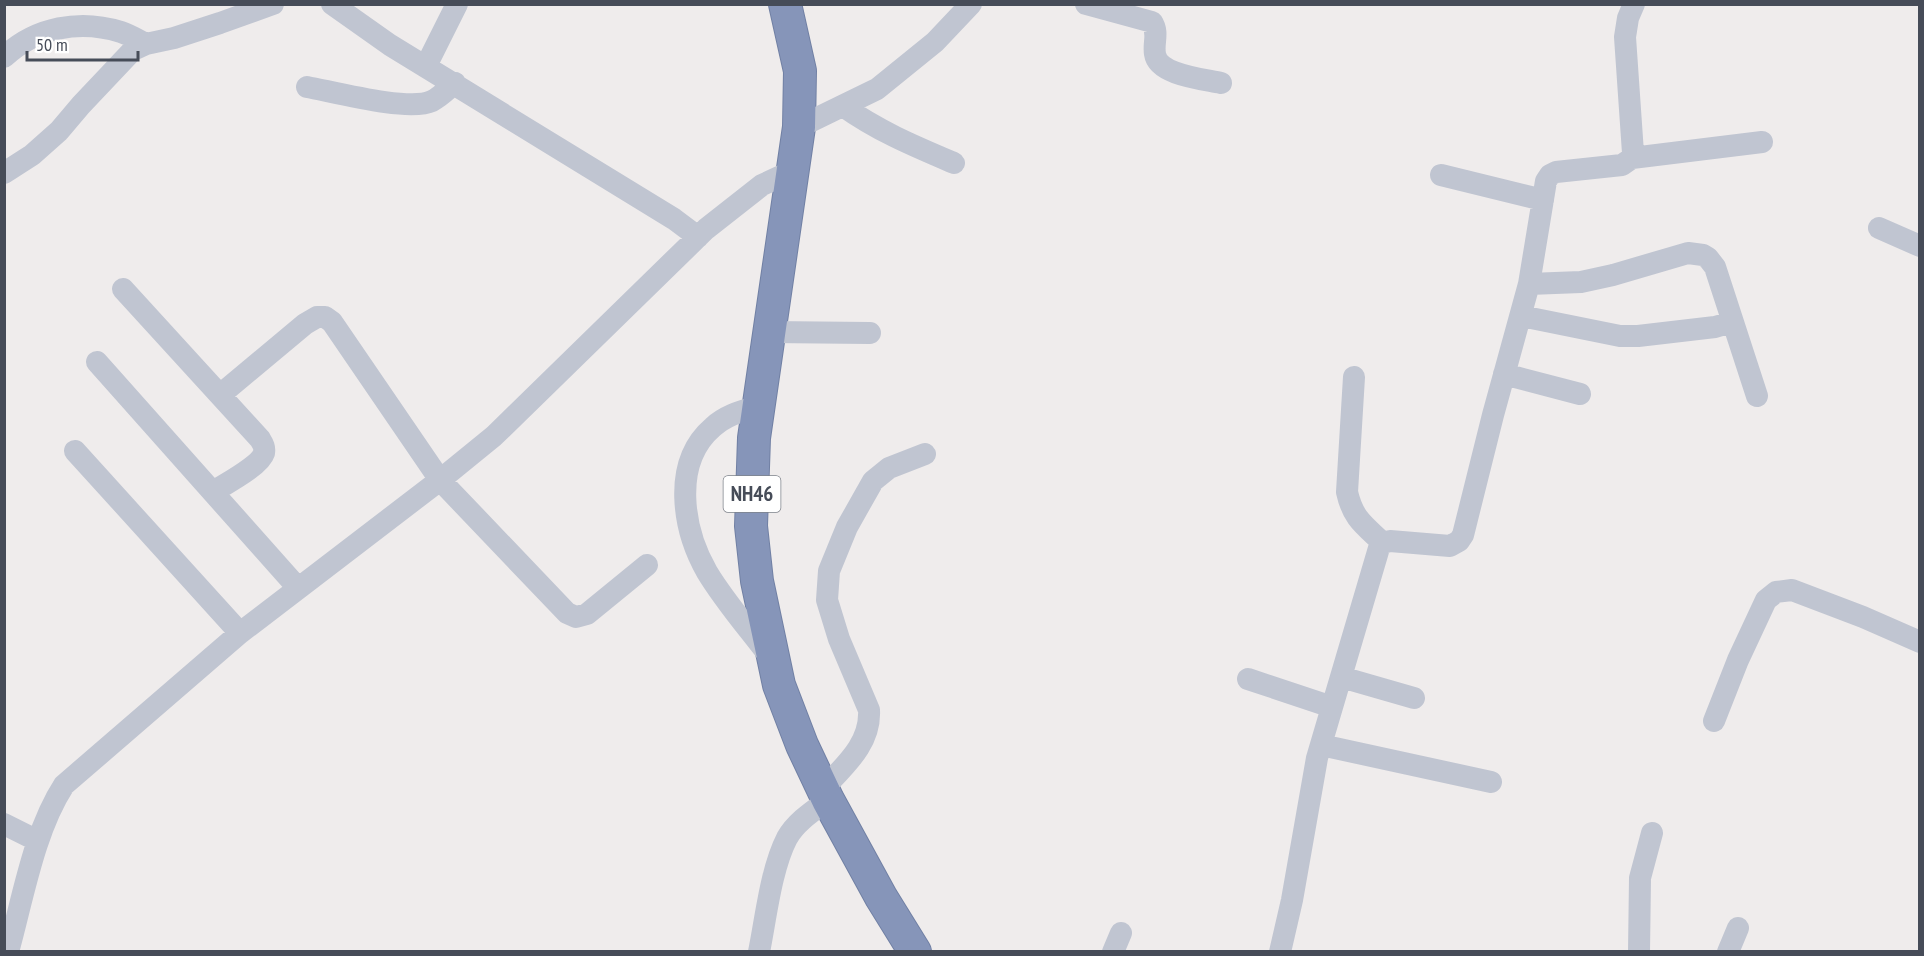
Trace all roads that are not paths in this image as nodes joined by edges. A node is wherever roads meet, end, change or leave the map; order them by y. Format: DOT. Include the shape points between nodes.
graph roads {
  1 [pos="273,4"];
  2 [pos="332,4"];
  3 [pos="457,4"];
  4 [pos="785,4"];
  5 [pos="971,4"];
  6 [pos="1086,4"];
  7 [pos="1634,4"];
  8 [pos="146,44"];
  9 [pos="4,57"];
  10 [pos="426,66"];
  11 [pos="455,83"];
  12 [pos="1221,83"];
  13 [pos="307,87"];
  14 [pos="843,106"];
  15 [pos="799,127"];
  16 [pos="1762,142"];
  17 [pos="1632,158"];
  18 [pos="954,163"];
  19 [pos="792,171"];
  20 [pos="4,173"];
  21 [pos="1441,175"];
  22 [pos="1543,200"];
  23 [pos="1878,228"];
  24 [pos="698,237"];
  25 [pos="1920,246"];
  26 [pos="1529,284"];
  27 [pos="123,289"];
  28 [pos="1521,316"];
  29 [pos="1732,322"];
  30 [pos="769,332"];
  31 [pos="870,333"];
  32 [pos="97,362"];
  33 [pos="1504,374"];
  34 [pos="1354,377"];
  35 [pos="1580,394"];
  36 [pos="220,395"];
  37 [pos="1757,396"];
  38 [pos="758,406"];
  39 [pos="75,451"];
  40 [pos="925,453"];
  41 [pos="440,480"];
  42 [pos="213,492"];
  43 [pos="1383,543"];
  44 [pos="647,565"];
  45 [pos="298,588"];
  46 [pos="240,633"];
  47 [pos="1920,642"];
  48 [pos="773,660"];
  49 [pos="1341,677"];
  50 [pos="1248,679"];
  51 [pos="1414,698"];
  52 [pos="1332,707"];
  53 [pos="1714,721"];
  54 [pos="1321,745"];
  55 [pos="1491,782"];
  56 [pos="826,795"];
  57 [pos="4,824"];
  58 [pos="1652,833"];
  59 [pos="38,841"];
  60 [pos="1738,928"];
  61 [pos="8,951"];
  62 [pos="759,951"];
  63 [pos="915,951"];
  64 [pos="1280,951"];
  65 [pos="1639,951"];
  66 [pos="1728,951"];
  1 -- 8 [label="street"];
  2 -- 10 [label="street"];
  3 -- 10 [label="street"];
  4 -- 15 [label="highway, NH46" via="800,71"];
  5 -- 14 [label="street" via="935,42 877,89"];
  6 -- 12 [label="street" via="1152,22 1158,62 1170,71"];
  7 -- 17 [label="street" via="1625,37"];
  8 -- 9 [label="street" via="121,32 78,25 54,28"];
  8 -- 20 [label="street" via="126,56 51,138"];
  10 -- 11 [label="street"];
  11 -- 13 [label="street" via="433,100 420,104"];
  11 -- 24 [label="street"];
  14 -- 15 [label="street"];
  14 -- 18 [label="street" via="889,135"];
  15 -- 19 [label="highway, NH46"];
  16 -- 17 [label="street"];
  17 -- 22 [label="street" via="1623,165 1556,172 1546,181"];
  19 -- 24 [label="street" via="739,201"];
  19 -- 30 [label="highway, NH46"];
  21 -- 22 [label="street"];
  22 -- 26 [label="street"];
  23 -- 25 [label="street"];
  24 -- 41 [label="street" via="494,436"];
  26 -- 28 [label="street"];
  26 -- 29 [label="street" via="1581,282 1688,253 1702,255 1714,267"];
  27 -- 36 [label="street"];
  28 -- 29 [label="street" via="1620,336"];
  28 -- 33 [label="street"];
  29 -- 37 [label="street"];
  30 -- 31 [label="street"];
  30 -- 38 [label="highway, NH46"];
  32 -- 42 [label="street"];
  33 -- 35 [label="street"];
  33 -- 43 [label="street" via="1459,541 1450,546"];
  34 -- 43 [label="street" via="1347,492 1350,508 1359,521"];
  36 -- 41 [label="street" via="305,324 325,317"];
  36 -- 42 [label="street" via="260,439 264,454 257,463"];
  38 -- 48 [label="highway, NH46" via="752,526 757,581"];
  38 -- 48 [label="street" via="729,415 699,443 688,468 684,500 689,529 706,570"];
  39 -- 46 [label="street"];
  40 -- 56 [label="street" via="889,468 873,481 847,527 829,571 827,600 869,710 870,723 862,746"];
  41 -- 44 [label="street" via="562,608 576,617 587,615"];
  41 -- 45 [label="street"];
  42 -- 45 [label="street"];
  43 -- 49 [label="street"];
  45 -- 46 [label="street"];
  46 -- 59 [label="street" via="64,785"];
  47 -- 53 [label="street" via="1792,590 1776,592 1766,600"];
  48 -- 56 [label="highway, NH46" via="802,745"];
  49 -- 51 [label="street"];
  49 -- 52 [label="street"];
  50 -- 52 [label="street"];
  52 -- 54 [label="street"];
  54 -- 55 [label="street"];
  54 -- 64 [label="street"];
  56 -- 62 [label="street" via="788,838 775,872"];
  56 -- 63 [label="highway, NH46"];
  57 -- 59 [label="street"];
  58 -- 65 [label="street" via="1640,878"];
  59 -- 61 [label="street"];
  60 -- 66 [label="street"];
}
